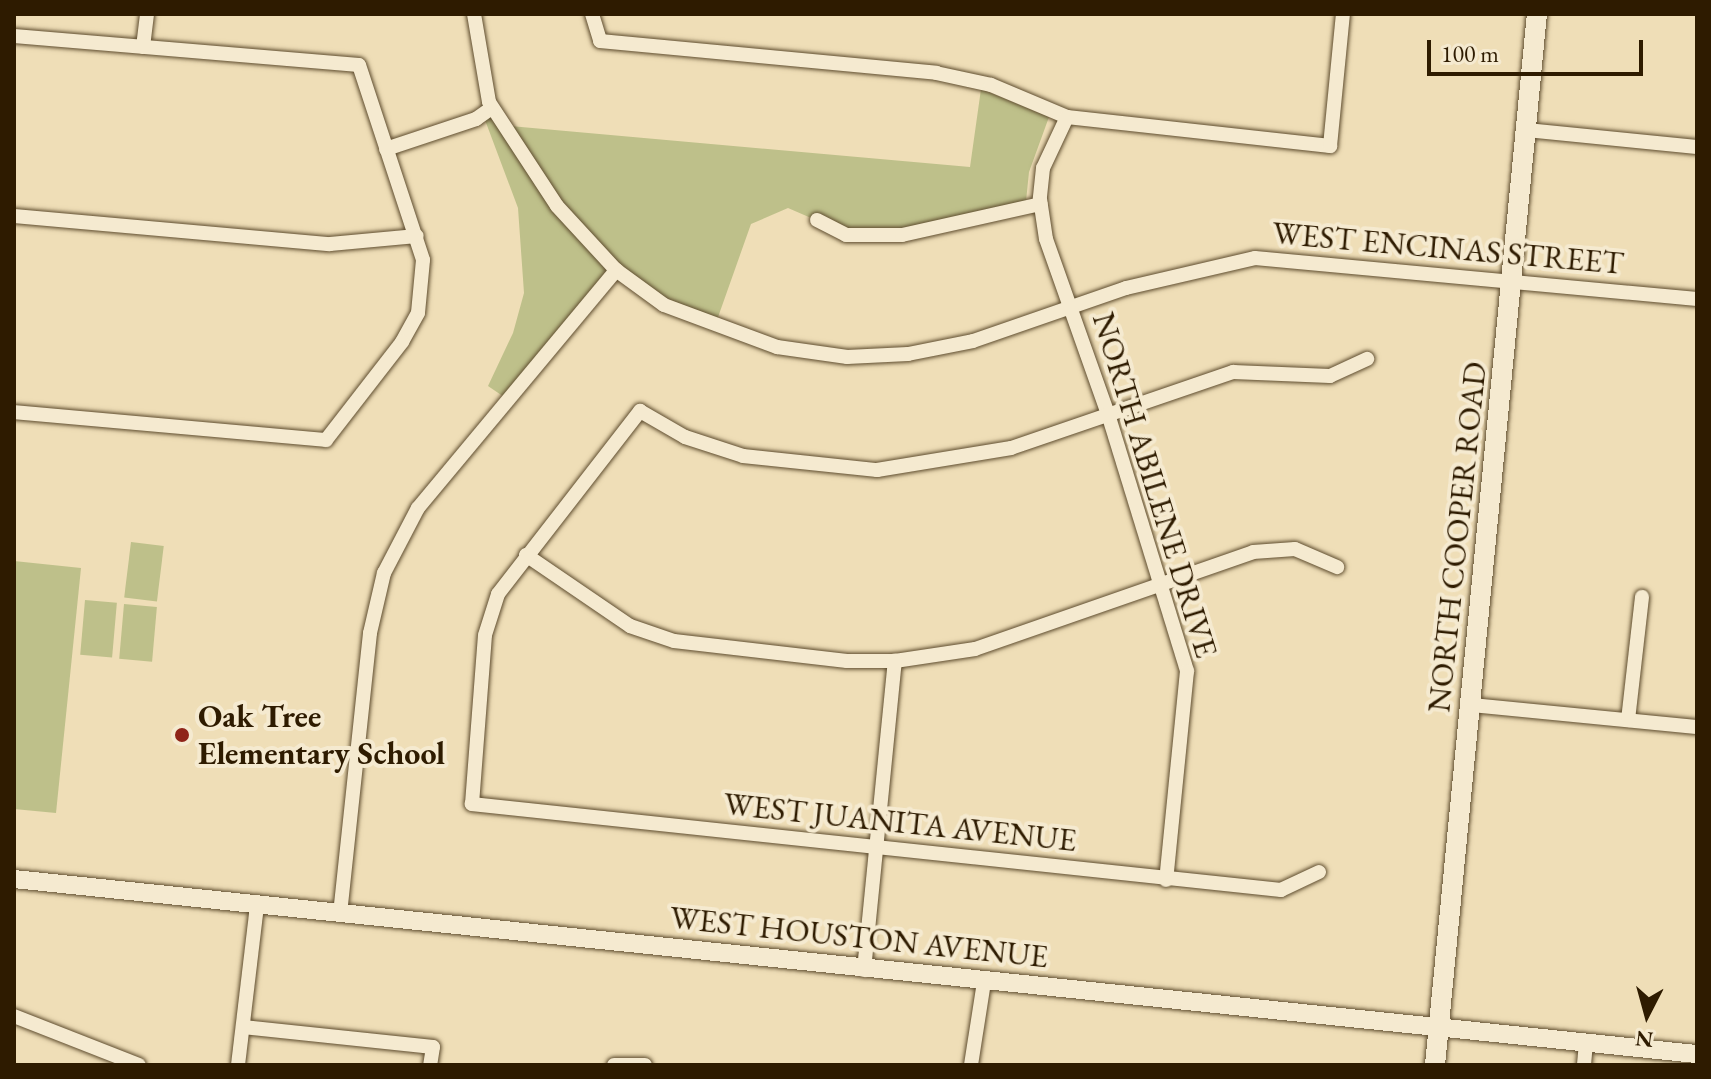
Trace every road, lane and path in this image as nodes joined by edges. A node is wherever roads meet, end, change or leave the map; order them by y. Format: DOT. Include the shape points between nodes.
graph roads {
  1 [pos="147,14"];
  2 [pos="474,14"];
  3 [pos="592,14"];
  4 [pos="1343,14"];
  5 [pos="1537,14"];
  6 [pos="14,36"];
  7 [pos="143,47"];
  8 [pos="492,108"];
  9 [pos="1067,117"];
  10 [pos="1526,130"];
  11 [pos="1697,147"];
  12 [pos="386,149"];
  13 [pos="1041,204"];
  14 [pos="14,216"];
  15 [pos="817,220"];
  16 [pos="417,236"];
  17 [pos="616,270"];
  18 [pos="1511,281"];
  19 [pos="1697,299"];
  20 [pos="1070,307"];
  21 [pos="1367,359"];
  22 [pos="14,412"];
  23 [pos="1108,414"];
  24 [pos="526,555"];
  25 [pos="1337,567"];
  26 [pos="1161,583"];
  27 [pos="1642,597"];
  28 [pos="895,661"];
  29 [pos="1471,705"];
  30 [pos="1628,720"];
  31 [pos="1697,727"];
  32 [pos="879,847"];
  33 [pos="1319,872"];
  34 [pos="14,879"];
  35 [pos="1166,880"];
  36 [pos="257,905"];
  37 [pos="340,914"];
  38 [pos="864,970"];
  39 [pos="984,982"];
  40 [pos="14,1016"];
  41 [pos="243,1027"];
  42 [pos="1439,1030"];
  43 [pos="1586,1044"];
  44 [pos="1697,1054"];
  45 [pos="615,1063"];
  46 [pos="139,1065"];
  47 [pos="238,1065"];
  48 [pos="430,1065"];
  49 [pos="645,1065"];
  50 [pos="971,1065"];
  51 [pos="1435,1065"];
  52 [pos="1584,1065"];
  1 -- 7 [label="street"];
  2 -- 8 [label="street, WEST ENCINAS STREET"];
  3 -- 9 [label="street" via="600,41 936,73 991,85"];
  4 -- 9 [label="street" via="1330,146"];
  5 -- 10 [label="main road, NORTH COOPER ROAD"];
  6 -- 7 [label="street"];
  7 -- 12 [label="street" via="359,65"];
  8 -- 12 [label="street" via="476,119"];
  8 -- 17 [label="street, WEST ENCINAS STREET" via="557,206"];
  9 -- 13 [label="street, NORTH ABILENE DRIVE" via="1043,168"];
  10 -- 11 [label="street"];
  10 -- 18 [label="main road, NORTH COOPER ROAD"];
  12 -- 16 [label="street"];
  13 -- 15 [label="street" via="902,235 846,235"];
  13 -- 20 [label="street, NORTH ABILENE DRIVE" via="1046,239"];
  14 -- 16 [label="street" via="330,244"];
  16 -- 22 [label="street" via="423,260 418,313 402,342 326,440"];
  17 -- 20 [label="street, WEST ENCINAS STREET" via="664,305 717,328 777,347 847,357 908,354 973,341"];
  17 -- 37 [label="street" via="418,508 384,573 370,633"];
  18 -- 19 [label="street, WEST ENCINAS STREET"];
  18 -- 20 [label="street, WEST ENCINAS STREET" via="1255,258"];
  18 -- 29 [label="main road, NORTH COOPER ROAD"];
  20 -- 23 [label="street, NORTH ABILENE DRIVE"];
  21 -- 23 [label="street" via="1330,376 1233,372"];
  23 -- 24 [label="street" via="1011,448 877,470 743,456 685,437 640,411"];
  23 -- 26 [label="street, NORTH ABILENE DRIVE"];
  24 -- 28 [label="street" via="617,619 674,641 847,661"];
  24 -- 32 [label="street, WEST JUANITA AVENUE" via="498,594 485,635 472,804"];
  25 -- 26 [label="street" via="1295,549 1253,552"];
  26 -- 28 [label="street" via="975,649"];
  26 -- 35 [label="street, NORTH ABILENE DRIVE" via="1187,671"];
  27 -- 30 [label="street"];
  28 -- 32 [label="street"];
  29 -- 30 [label="street"];
  29 -- 42 [label="main road, NORTH COOPER ROAD"];
  30 -- 31 [label="street"];
  32 -- 35 [label="street, WEST JUANITA AVENUE"];
  32 -- 38 [label="street"];
  33 -- 35 [label="street, WEST JUANITA AVENUE" via="1281,890"];
  34 -- 36 [label="street, WEST HOUSTON AVENUE"];
  36 -- 37 [label="street, WEST HOUSTON AVENUE"];
  36 -- 41 [label="street"];
  37 -- 38 [label="street, WEST HOUSTON AVENUE"];
  38 -- 39 [label="street, WEST HOUSTON AVENUE"];
  39 -- 42 [label="street, WEST HOUSTON AVENUE"];
  39 -- 50 [label="street"];
  40 -- 46 [label="street"];
  41 -- 47 [label="street"];
  41 -- 48 [label="street" via="433,1047"];
  42 -- 43 [label="street, WEST HOUSTON AVENUE"];
  42 -- 51 [label="main road, NORTH COOPER ROAD"];
  43 -- 44 [label="street, WEST HOUSTON AVENUE"];
  43 -- 52 [label="street"];
  45 -- 49 [label="street"];
}
